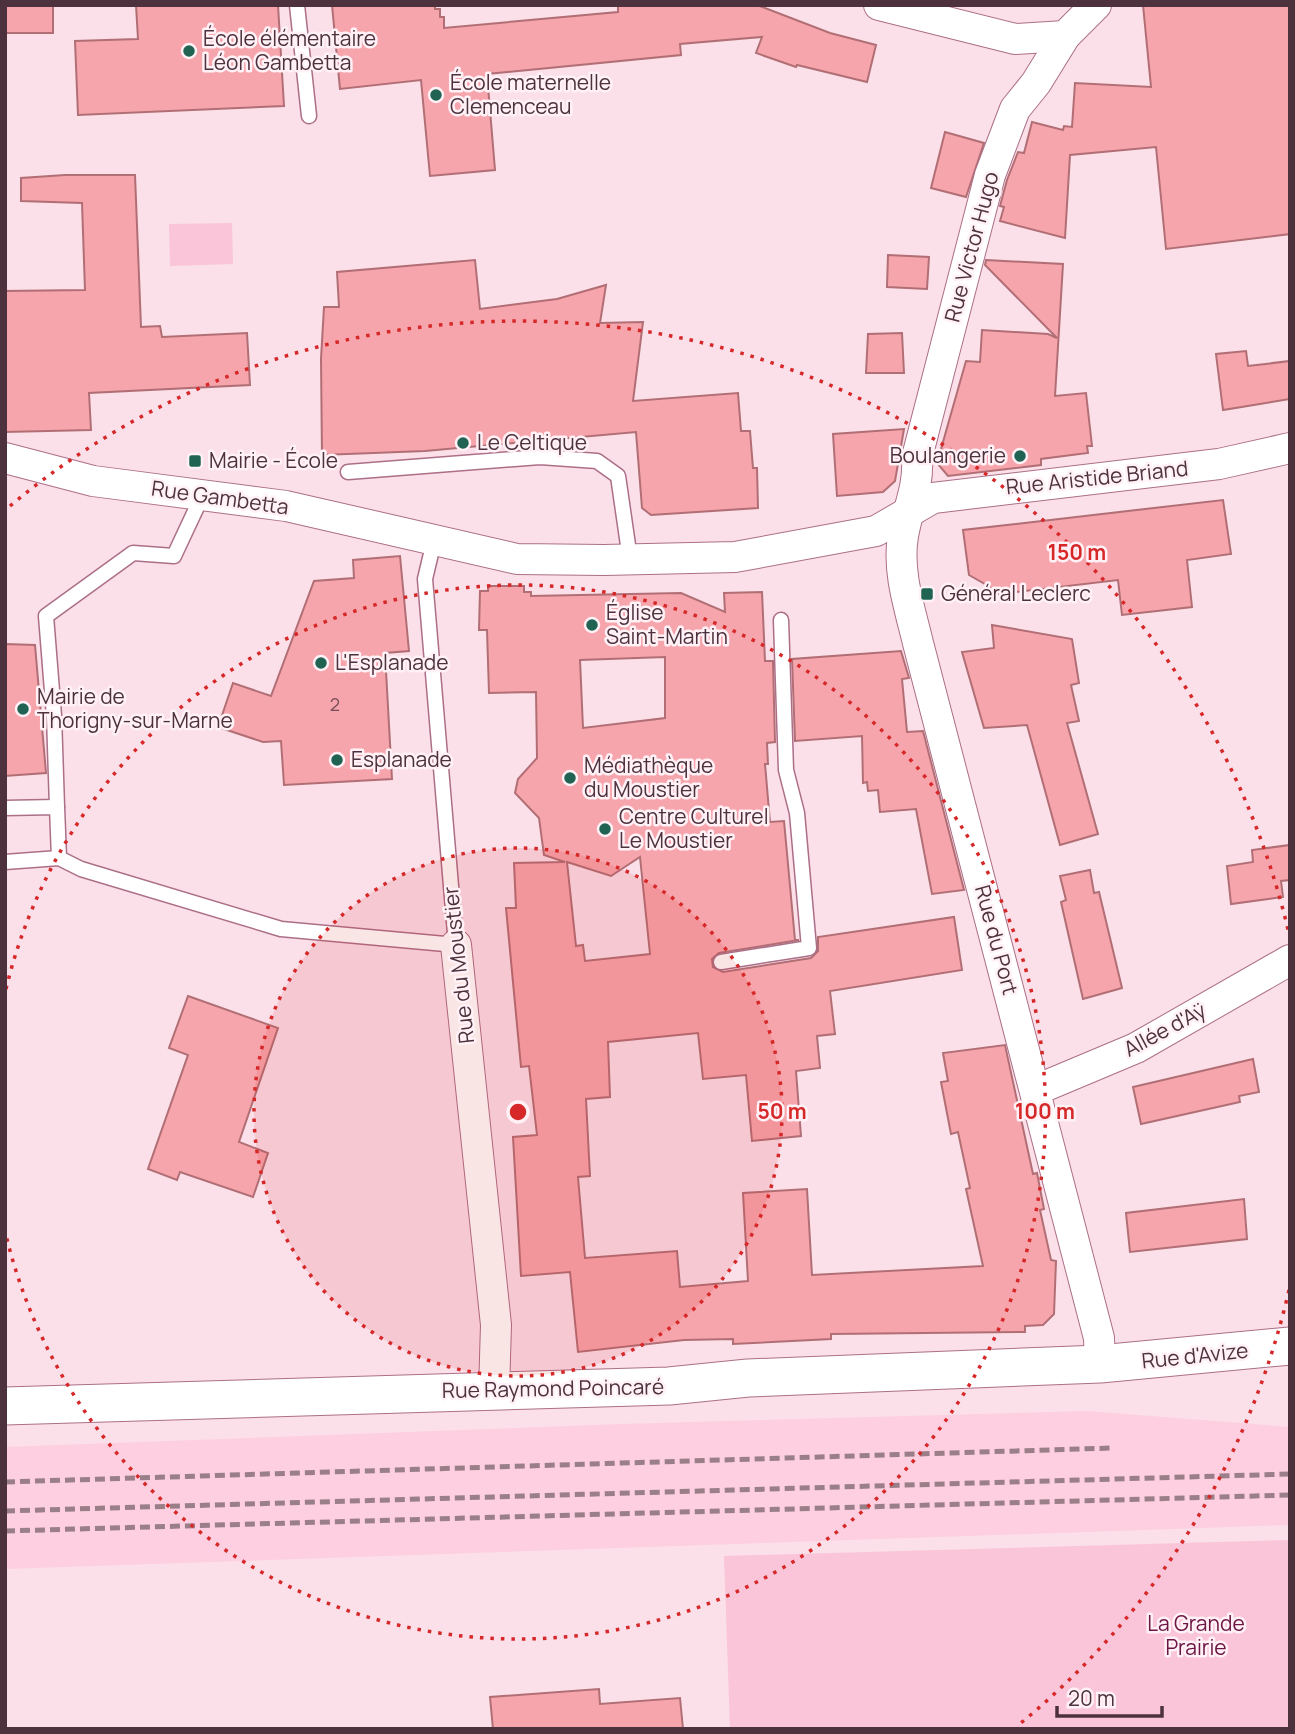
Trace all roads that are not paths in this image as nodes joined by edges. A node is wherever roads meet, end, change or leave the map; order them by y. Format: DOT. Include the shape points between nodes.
graph roads {
  1 [pos="297,5"];
  2 [pos="879,5"];
  3 [pos="1096,5"];
  4 [pos="1065,36"];
  5 [pos="309,116"];
  6 [pos="1290,448"];
  7 [pos="5,458"];
  8 [pos="348,472"];
  9 [pos="202,494"];
  10 [pos="908,515"];
  11 [pos="434,541"];
  12 [pos="630,559"];
  13 [pos="781,620"];
  14 [pos="57,807"];
  15 [pos="5,808"];
  16 [pos="59,858"];
  17 [pos="5,862"];
  18 [pos="456,945"];
  19 [pos="1290,960"];
  20 [pos="721,961"];
  21 [pos="1036,1090"];
  22 [pos="1290,1346"];
  23 [pos="1100,1364"];
  24 [pos="494,1391"];
  25 [pos="5,1406"];
  1 -- 5 [label="lane"];
  2 -- 4 [label="street" via="1015,39"];
  3 -- 4 [label="street, Rue Victor Hugo"];
  4 -- 10 [label="street, Rue Victor Hugo" via="1015,109 990,174 917,457 919,481"];
  6 -- 10 [label="street, Rue Aristide Briand" via="1219,464 957,493 933,498"];
  7 -- 9 [label="street, Rue Gambetta" via="93,481"];
  8 -- 12 [label="lane" via="540,457 597,461 618,476"];
  9 -- 11 [label="street, Rue Gambetta" via="286,506"];
  9 -- 14 [label="lane" via="174,556 133,553 46,616"];
  10 -- 12 [label="street, Rue Aristide Briand" via="876,531 735,557"];
  10 -- 21 [label="street, Rue du Port" via="901,568"];
  11 -- 12 [label="street, Rue Gambetta" via="517,559"];
  11 -- 18 [label="lane, Rue du Moustier" via="425,579"];
  13 -- 20 [label="lane" via="786,770 797,813 809,948"];
  14 -- 15 [label="lane"];
  14 -- 16 [label="lane"];
  16 -- 17 [label="lane"];
  16 -- 18 [label="lane" via="81,869 281,929"];
  18 -- 24 [label="street, Rue du Moustier" via="496,1325"];
  19 -- 21 [label="street, Allée d'Aÿ" via="1136,1048"];
  21 -- 23 [label="street, Rue du Port" via="1099,1338"];
  22 -- 23 [label="street, Rue d'Avize"];
  23 -- 24 [label="street, Rue Raymond Poincaré"];
  24 -- 25 [label="street, Rue Raymond Poincaré"];
}
